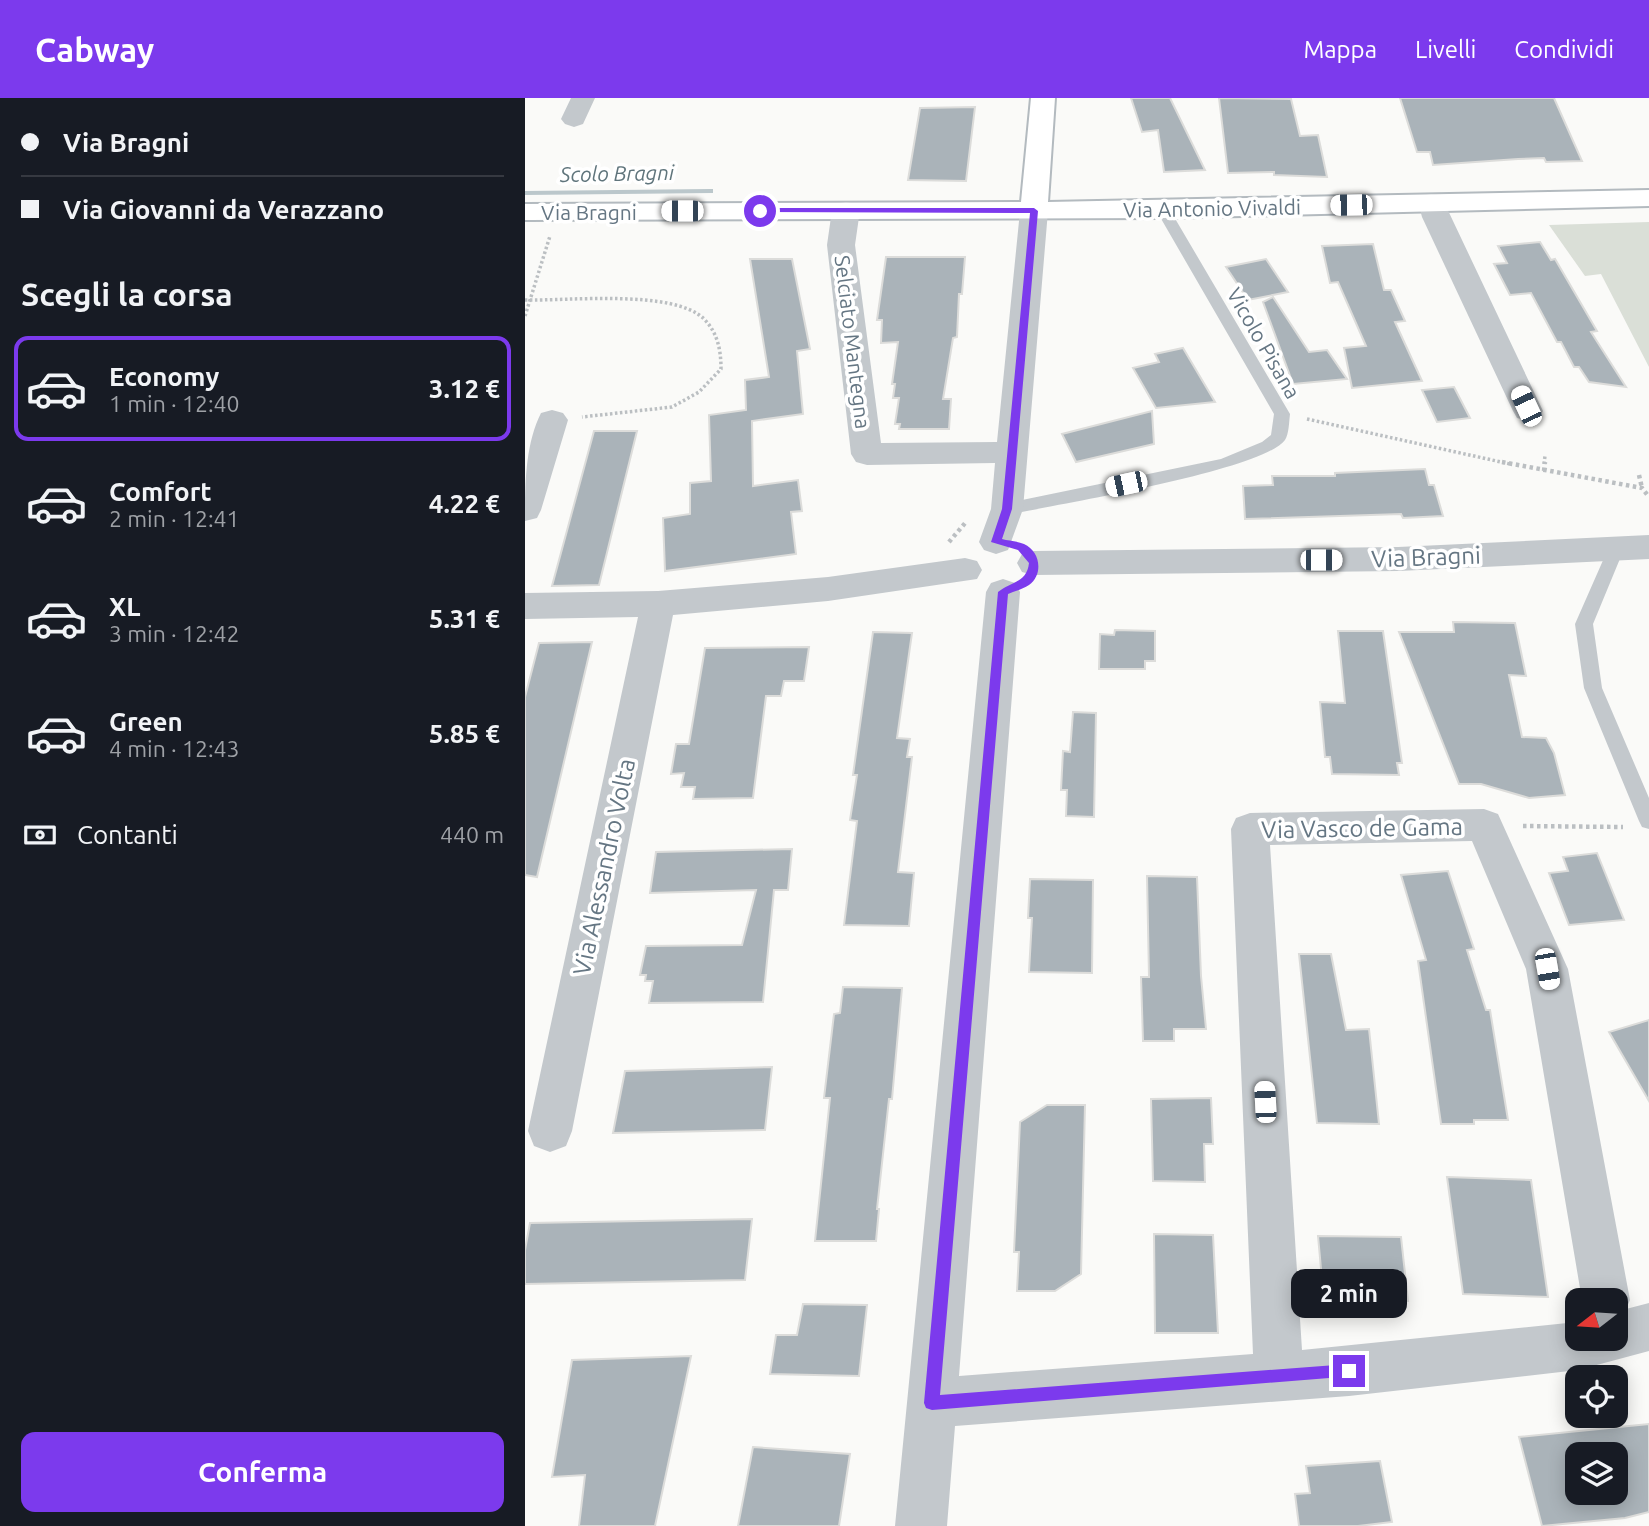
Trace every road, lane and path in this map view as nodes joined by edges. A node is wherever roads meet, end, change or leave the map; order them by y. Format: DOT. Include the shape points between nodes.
graph roads {
  1 [pos="1043,98"];
  2 [pos="1649,198"];
  3 [pos="1431,202"];
  4 [pos="846,210"];
  5 [pos="1163,210"];
  6 [pos="1034,211"];
  7 [pos="525,212"];
  8 [pos="554,225"];
  9 [pos="525,300"];
  10 [pos="532,301"];
  11 [pos="525,316"];
  12 [pos="1528,411"];
  13 [pos="1282,414"];
  14 [pos="552,419"];
  15 [pos="1013,452"];
  16 [pos="1545,456"];
  17 [pos="1544,471"];
  18 [pos="1639,475"];
  19 [pos="1642,488"];
  20 [pos="1649,497"];
  21 [pos="1007,509"];
  22 [pos="525,510"];
  23 [pos="996,542"];
  24 [pos="1633,548"];
  25 [pos="1034,563"];
  26 [pos="965,570"];
  27 [pos="1003,592"];
  28 [pos="658,604"];
  29 [pos="525,606"];
  30 [pos="1642,824"];
  31 [pos="1484,825"];
  32 [pos="550,1131"];
  33 [pos="1604,1288"];
  34 [pos="1649,1327"];
  35 [pos="1628,1333"];
  36 [pos="1565,1347"];
  37 [pos="1279,1376"];
  38 [pos="932,1403"];
  39 [pos="922,1526"];
  1 -- 6 [label="street"];
  2 -- 3 [label="street, Via Antonio Vivaldi"];
  3 -- 5 [label="street, Via Antonio Vivaldi"];
  3 -- 12 [label="street"];
  4 -- 6 [label="street, Via Bragni"];
  4 -- 7 [label="street, Via Bragni"];
  4 -- 15 [label="street, Selciato Mantegna" via="841,245 867,454"];
  5 -- 6 [label="street, Via Antonio Vivaldi"];
  5 -- 13 [label="lane, Vicolo Pisana"];
  6 -- 15 [label="street"];
  8 -- 10 [label="path"];
  9 -- 10 [label="path"];
  10 -- 11 [label="path"];
  10 -- 14 [label="path" via="659,301 695,311 712,327 721,349 721,369 699,392 672,407"];
  13 -- 17 [label="path"];
  13 -- 21 [label="lane, Vicolo Pisana" via="1279,437 1225,464"];
  14 -- 22 [label="street"];
  15 -- 21 [label="street"];
  16 -- 17 [label="path"];
  17 -- 19 [label="path"];
  18 -- 19 [label="path"];
  19 -- 20 [label="path"];
  21 -- 23 [label="street"];
  23 -- 25 [label="street" via="1021,547"];
  23 -- 26 [label="street" via="973,551"];
  24 -- 25 [label="street, Via Bragni" via="1398,559"];
  24 -- 30 [label="lane" via="1584,624 1593,688"];
  25 -- 27 [label="street" via="1027,582"];
  26 -- 27 [label="street" via="977,587"];
  26 -- 28 [label="street" via="828,589"];
  27 -- 38 [label="street"];
  28 -- 29 [label="street"];
  28 -- 32 [label="street, Via Alessandro Volta"];
  30 -- 31 [label="path"];
  31 -- 33 [label="street, Via Vasco de Gama" via="1547,969"];
  31 -- 37 [label="street, Via Vasco de Gama" via="1250,829"];
  34 -- 35 [label="street"];
  36 -- 37 [label="street"];
  37 -- 38 [label="street"];
  38 -- 39 [label="street"];
}
